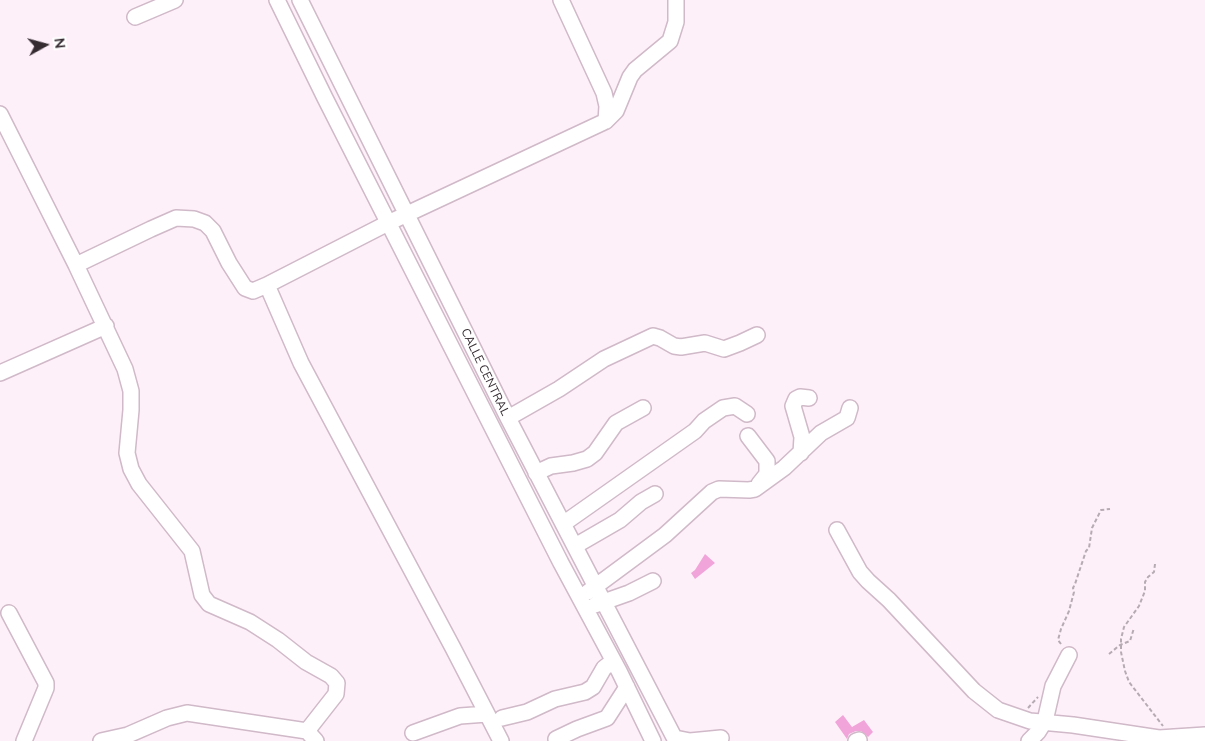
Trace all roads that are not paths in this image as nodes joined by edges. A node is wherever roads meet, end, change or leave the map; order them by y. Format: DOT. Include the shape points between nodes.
graph roads {
  1 [pos="175,0"];
  2 [pos="277,0"];
  3 [pos="300,0"];
  4 [pos="561,0"];
  5 [pos="676,0"];
  6 [pos="135,17"];
  7 [pos="0,114"];
  8 [pos="606,121"];
  9 [pos="407,214"];
  10 [pos="388,223"];
  11 [pos="76,265"];
  12 [pos="267,285"];
  13 [pos="106,326"];
  14 [pos="757,335"];
  15 [pos="0,373"];
  16 [pos="809,398"];
  17 [pos="643,408"];
  18 [pos="850,408"];
  19 [pos="747,414"];
  20 [pos="508,418"];
  21 [pos="748,436"];
  22 [pos="801,453"];
  23 [pos="536,473"];
  24 [pos="758,486"];
  25 [pos="656,494"];
  26 [pos="563,524"];
  27 [pos="837,530"];
  28 [pos="575,546"];
  29 [pos="653,581"];
  30 [pos="596,587"];
  31 [pos="604,602"];
  32 [pos="583,603"];
  33 [pos="9,612"];
  34 [pos="1067,652"];
  35 [pos="614,661"];
  36 [pos="627,687"];
  37 [pos="494,716"];
  38 [pos="1046,721"];
  39 [pos="413,733"];
  40 [pos="1205,735"];
  41 [pos="312,736"];
  42 [pos="721,738"];
  43 [pos="676,739"];
  44 [pos="556,740"];
  45 [pos="24,741"];
  46 [pos="101,741"];
  47 [pos="501,741"];
  48 [pos="653,741"];
  49 [pos="1029,741"];
  1 -- 6 [label="street"];
  2 -- 10 [label="street, CALLE CENTRAL"];
  3 -- 9 [label="street, CALLE CENTRAL"];
  4 -- 8 [label="street" via="604,93"];
  5 -- 8 [label="street" via="676,22 670,41 630,76 616,111"];
  7 -- 11 [label="street"];
  8 -- 9 [label="street"];
  9 -- 10 [label="street"];
  9 -- 20 [label="street, CALLE CENTRAL"];
  10 -- 12 [label="street"];
  10 -- 32 [label="street, CALLE CENTRAL"];
  11 -- 12 [label="street" via="176,218 194,219 213,231 245,288 253,291"];
  11 -- 13 [label="street"];
  12 -- 37 [label="street" via="302,363"];
  13 -- 15 [label="street"];
  13 -- 41 [label="street" via="131,391 127,454 131,468 139,484 192,551 199,589 205,600 250,622 337,683 336,694"];
  14 -- 20 [label="street" via="724,349 705,343 674,346 653,336 604,359"];
  16 -- 22 [label="street" via="800,397 794,402 802,437"];
  17 -- 23 [label="street" via="616,423 588,459 551,466"];
  18 -- 22 [label="street" via="847,418 821,433"];
  19 -- 26 [label="street" via="735,406 723,408"];
  20 -- 23 [label="street, CALLE CENTRAL"];
  21 -- 24 [label="street" via="767,461 767,474"];
  22 -- 24 [label="street"];
  23 -- 26 [label="street, CALLE CENTRAL"];
  24 -- 30 [label="street" via="749,490 719,489 712,492 665,535"];
  25 -- 28 [label="street"];
  26 -- 28 [label="street, CALLE CENTRAL"];
  27 -- 38 [label="street" via="860,572 974,691 998,710 1024,719"];
  28 -- 30 [label="street, CALLE CENTRAL"];
  29 -- 31 [label="street"];
  30 -- 31 [label="street, CALLE CENTRAL"];
  30 -- 32 [label="street"];
  31 -- 32 [label="street"];
  31 -- 43 [label="street, CALLE CENTRAL"];
  32 -- 35 [label="street, CALLE CENTRAL"];
  33 -- 45 [label="street" via="46,683"];
  34 -- 38 [label="street" via="1053,686"];
  35 -- 36 [label="street, CALLE CENTRAL"];
  35 -- 37 [label="street" via="604,668 585,692 528,712"];
  36 -- 44 [label="street" via="607,718"];
  36 -- 48 [label="street, CALLE CENTRAL"];
  37 -- 39 [label="street" via="460,716"];
  37 -- 47 [label="street"];
  38 -- 40 [label="street" via="1160,738"];
  38 -- 49 [label="street"];
  41 -- 46 [label="street" via="187,713 128,735"];
  42 -- 43 [label="street"];
}
